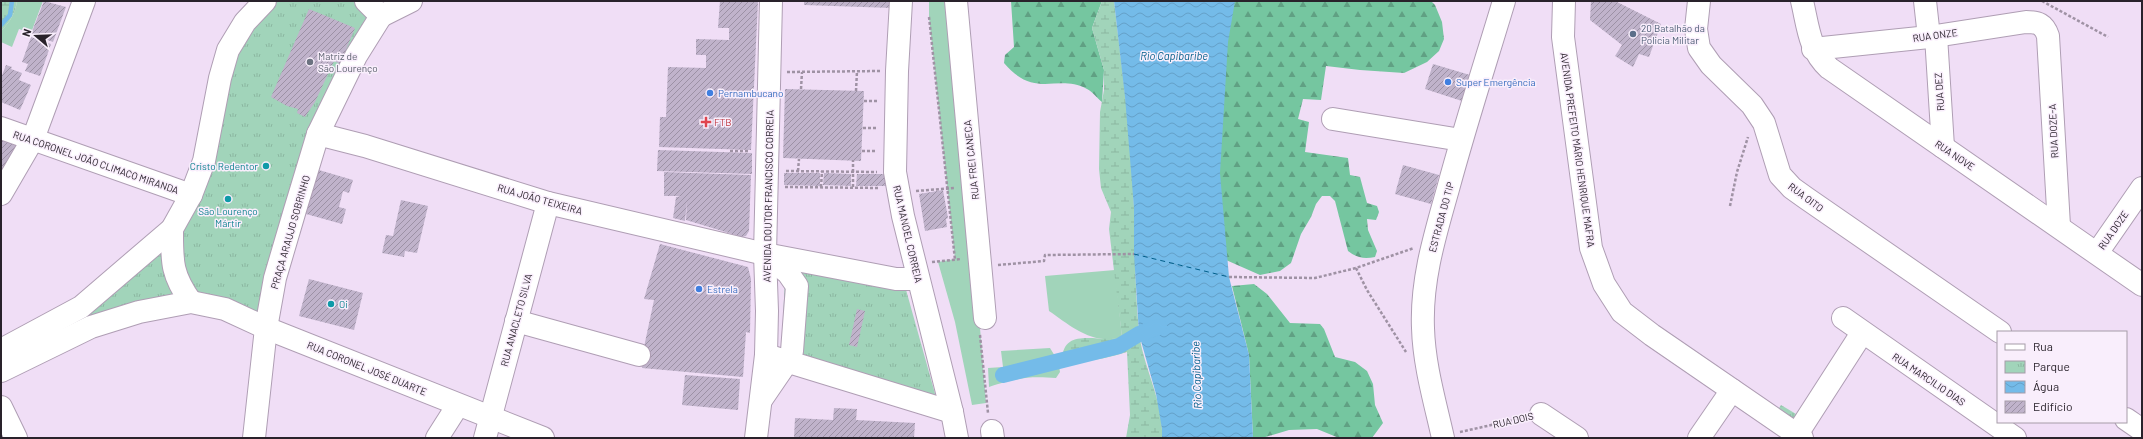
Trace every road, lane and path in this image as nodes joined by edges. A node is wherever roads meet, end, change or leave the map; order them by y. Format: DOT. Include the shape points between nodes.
graph roads {
  1 [pos="84,1"];
  2 [pos="265,1"];
  3 [pos="410,1"];
  4 [pos="771,1"];
  5 [pos="901,1"];
  6 [pos="956,1"];
  7 [pos="1504,1"];
  8 [pos="1564,1"];
  9 [pos="1699,1"];
  10 [pos="1802,1"];
  11 [pos="1925,1"];
  12 [pos="2042,1"];
  13 [pos="373,8"];
  14 [pos="929,17"];
  15 [pos="1932,36"];
  16 [pos="2048,36"];
  17 [pos="2108,37"];
  18 [pos="1813,49"];
  19 [pos="857,71"];
  20 [pos="897,71"];
  21 [pos="771,72"];
  22 [pos="802,72"];
  23 [pos="801,90"];
  24 [pos="856,91"];
  25 [pos="1756,111"];
  26 [pos="1332,119"];
  27 [pos="1,128"];
  28 [pos="318,136"];
  29 [pos="33,139"];
  30 [pos="1461,140"];
  31 [pos="1943,148"];
  32 [pos="730,151"];
  33 [pos="750,151"];
  34 [pos="799,159"];
  35 [pos="853,160"];
  36 [pos="798,171"];
  37 [pos="822,171"];
  38 [pos="853,172"];
  39 [pos="767,179"];
  40 [pos="897,184"];
  41 [pos="973,186"];
  42 [pos="822,187"];
  43 [pos="852,187"];
  44 [pos="2142,188"];
  45 [pos="948,189"];
  46 [pos="1,194"];
  47 [pos="191,195"];
  48 [pos="548,203"];
  49 [pos="1730,206"];
  50 [pos="2059,226"];
  51 [pos="172,229"];
  52 [pos="1433,241"];
  53 [pos="2097,253"];
  54 [pos="765,254"];
  55 [pos="1134,254"];
  56 [pos="955,260"];
  57 [pos="980,262"];
  58 [pos="1356,268"];
  59 [pos="916,271"];
  60 [pos="1229,277"];
  61 [pos="2142,285"];
  62 [pos="191,302"];
  63 [pos="81,307"];
  64 [pos="985,318"];
  65 [pos="1843,318"];
  66 [pos="516,321"];
  67 [pos="91,327"];
  68 [pos="266,328"];
  69 [pos="1999,331"];
  70 [pos="1862,333"];
  71 [pos="1,350"];
  72 [pos="639,355"];
  73 [pos="766,356"];
  74 [pos="1409,357"];
  75 [pos="787,362"];
  76 [pos="1,371"];
  77 [pos="1732,390"];
  78 [pos="761,400"];
  79 [pos="458,405"];
  80 [pos="1,406"];
  81 [pos="952,412"];
  82 [pos="1541,414"];
  83 [pos="490,416"];
  84 [pos="2127,420"];
  85 [pos="2142,430"];
  86 [pos="992,435"];
  87 [pos="1799,436"];
  88 [pos="1443,437"];
  89 [pos="16,438"];
  90 [pos="254,438"];
  91 [pos="437,438"];
  92 [pos="485,438"];
  93 [pos="543,438"];
  94 [pos="756,438"];
  95 [pos="957,438"];
  96 [pos="1577,438"];
  97 [pos="1699,438"];
  98 [pos="2015,438"];
  1 -- 29 [label="street"];
  2 -- 47 [label="street" via="245,22 228,50 204,161"];
  3 -- 13 [label="street"];
  4 -- 21 [label="street, AVENIDA DOUTOR FRANCISCO CORREIA"];
  5 -- 20 [label="street, RUA MANOEL CORREIA"];
  6 -- 41 [label="street, RUA FREI CANECA"];
  7 -- 30 [label="street, ESTRADA DO TIP"];
  8 -- 77 [label="street, AVENIDA PREFEITO MÁRIO HENRIQUE MAFRA" via="1563,37 1591,248 1604,284 1622,312"];
  9 -- 25 [label="street, RUA OITO" via="1696,29 1699,48 1711,65"];
  10 -- 18 [label="street, RUA NOVE"];
  11 -- 15 [label="street, RUA DEZ"];
  12 -- 17 [label="path"];
  13 -- 28 [label="street, PRAÇA ARAUJO SOBRINHO" via="356,56"];
  14 -- 45 [label="path"];
  15 -- 16 [label="street, RUA ONZE" via="2026,22 2041,24"];
  15 -- 18 [label="street, RUA ONZE"];
  15 -- 31 [label="street, RUA DEZ"];
  16 -- 50 [label="street, RUA DOZE-A"];
  18 -- 31 [label="street, RUA NOVE" via="1818,59 1829,68"];
  19 -- 20 [label="path"];
  19 -- 22 [label="path"];
  19 -- 24 [label="path"];
  20 -- 40 [label="street, RUA MANOEL CORREIA"];
  21 -- 22 [label="path"];
  21 -- 39 [label="street, AVENIDA DOUTOR FRANCISCO CORREIA"];
  22 -- 23 [label="path"];
  25 -- 49 [label="path"];
  25 -- 69 [label="street, RUA OITO" via="1764,124 1780,175 1792,188"];
  26 -- 30 [label="street"];
  27 -- 29 [label="street, RUA CORONEL JOÃO CLIMACO MIRANDA"];
  28 -- 48 [label="street, RUA JOÃO TEIXEIRA" via="365,146"];
  28 -- 68 [label="street, PRAÇA ARAUJO SOBRINHO" via="276,278"];
  29 -- 46 [label="street"];
  29 -- 47 [label="street, RUA CORONEL JOÃO CLIMACO MIRANDA"];
  30 -- 52 [label="street, ESTRADA DO TIP"];
  31 -- 50 [label="street, RUA NOVE"];
  32 -- 33 [label="path"];
  34 -- 36 [label="path"];
  35 -- 38 [label="path"];
  36 -- 37 [label="path"];
  36 -- 39 [label="path"];
  37 -- 38 [label="path"];
  37 -- 42 [label="path"];
  38 -- 40 [label="path"];
  38 -- 43 [label="path"];
  39 -- 42 [label="path"];
  39 -- 54 [label="street, AVENIDA DOUTOR FRANCISCO CORREIA"];
  40 -- 43 [label="path"];
  40 -- 45 [label="path"];
  40 -- 59 [label="street, RUA MANOEL CORREIA"];
  41 -- 45 [label="path"];
  41 -- 57 [label="street, RUA FREI CANECA"];
  42 -- 43 [label="path"];
  44 -- 53 [label="street, RUA DOZE"];
  45 -- 56 [label="path"];
  47 -- 51 [label="street"];
  48 -- 54 [label="street, RUA JOÃO TEIXEIRA"];
  48 -- 66 [label="street, RUA ANACLETO SILVA"];
  50 -- 53 [label="street, RUA NOVE"];
  51 -- 62 [label="street" via="175,276"];
  51 -- 63 [label="street"];
  52 -- 58 [label="path"];
  52 -- 88 [label="street, ESTRADA DO TIP" via="1424,288 1423,329 1432,395"];
  53 -- 61 [label="street, RUA NOVE"];
  54 -- 59 [label="street, RUA JOÃO TEIXEIRA" via="896,279"];
  54 -- 73 [label="street, AVENIDA DOUTOR FRANCISCO CORREIA"];
  54 -- 75 [label="street" via="788,273 796,284 794,345"];
  55 -- 57 [label="path" via="1045,255 1044,261"];
  56 -- 57 [label="path"];
  56 -- 59 [label="path"];
  57 -- 64 [label="street, RUA FREI CANECA"];
  58 -- 60 [label="path" via="1315,278"];
  58 -- 74 [label="path"];
  59 -- 81 [label="street, RUA MANOEL CORREIA"];
  62 -- 67 [label="street" via="139,312"];
  62 -- 68 [label="street, RUA CORONEL JOSÉ DUARTE" via="225,310"];
  63 -- 67 [label="street"];
  63 -- 71 [label="street"];
  64 -- 86 [label="path" via="979,321 984,390"];
  65 -- 70 [label="street, RUA MARCILIO DIAS"];
  66 -- 72 [label="street"];
  66 -- 83 [label="street, RUA ANACLETO SILVA"];
  67 -- 76 [label="street"];
  68 -- 79 [label="street, RUA CORONEL JOSÉ DUARTE"];
  68 -- 90 [label="street, PRAÇA ARAUJO SOBRINHO"];
  70 -- 87 [label="street"];
  70 -- 98 [label="street, RUA MARCILIO DIAS"];
  73 -- 75 [label="street"];
  73 -- 78 [label="street, AVENIDA DOUTOR FRANCISCO CORREIA"];
  75 -- 78 [label="street"];
  75 -- 81 [label="street"];
  77 -- 87 [label="street, AVENIDA PREFEITO MÁRIO HENRIQUE MAFRA"];
  77 -- 97 [label="street"];
  78 -- 94 [label="street, AVENIDA DOUTOR FRANCISCO CORREIA"];
  79 -- 83 [label="street, RUA CORONEL JOSÉ DUARTE"];
  79 -- 91 [label="street"];
  80 -- 89 [label="street"];
  81 -- 95 [label="street, RUA MANOEL CORREIA"];
  82 -- 88 [label="path, RUA DOIS"];
  82 -- 96 [label="street, RUA DOIS"];
  83 -- 92 [label="street, RUA ANACLETO SILVA"];
  83 -- 93 [label="street, RUA CORONEL JOSÉ DUARTE"];
  84 -- 85 [label="street"];
}
